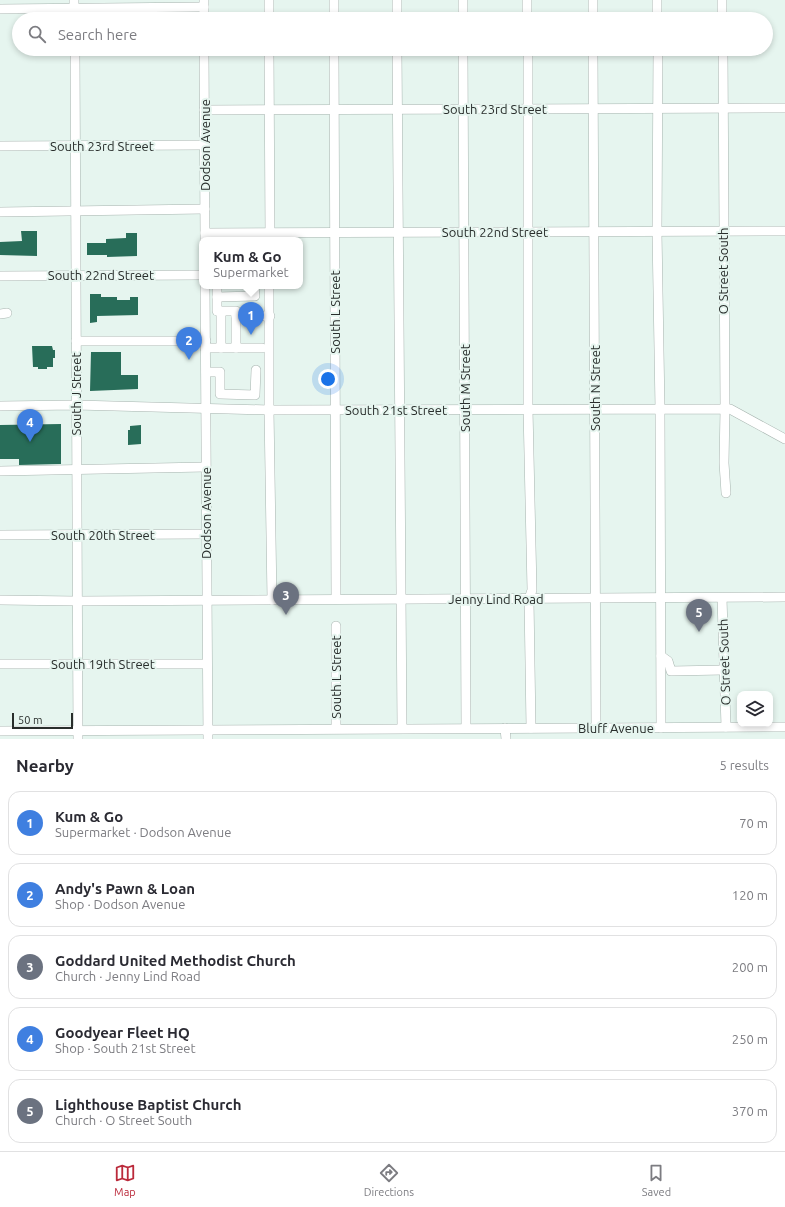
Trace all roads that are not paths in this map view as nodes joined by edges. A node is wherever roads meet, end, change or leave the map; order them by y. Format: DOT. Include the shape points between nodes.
graph roads {
  1 [pos="269,0"];
  2 [pos="334,0"];
  3 [pos="397,0"];
  4 [pos="463,0"];
  5 [pos="527,0"];
  6 [pos="593,0"];
  7 [pos="657,0"];
  8 [pos="722,0"];
  9 [pos="74,4"];
  10 [pos="204,4"];
  11 [pos="0,9"];
  12 [pos="269,12"];
  13 [pos="334,12"];
  14 [pos="397,12"];
  15 [pos="463,12"];
  16 [pos="527,12"];
  17 [pos="593,12"];
  18 [pos="658,12"];
  19 [pos="722,12"];
  20 [pos="75,56"];
  21 [pos="204,56"];
  22 [pos="269,56"];
  23 [pos="334,56"];
  24 [pos="397,56"];
  25 [pos="463,56"];
  26 [pos="528,56"];
  27 [pos="593,56"];
  28 [pos="658,56"];
  29 [pos="723,56"];
  30 [pos="723,108"];
  31 [pos="785,108"];
  32 [pos="463,109"];
  33 [pos="528,109"];
  34 [pos="593,109"];
  35 [pos="658,109"];
  36 [pos="204,110"];
  37 [pos="270,110"];
  38 [pos="334,110"];
  39 [pos="398,110"];
  40 [pos="205,145"];
  41 [pos="0,146"];
  42 [pos="75,146"];
  43 [pos="205,209"];
  44 [pos="75,211"];
  45 [pos="0,212"];
  46 [pos="723,231"];
  47 [pos="785,231"];
  48 [pos="464,232"];
  49 [pos="528,232"];
  50 [pos="594,232"];
  51 [pos="657,232"];
  52 [pos="334,233"];
  53 [pos="398,233"];
  54 [pos="270,236"];
  55 [pos="205,237"];
  56 [pos="199,275"];
  57 [pos="0,276"];
  58 [pos="76,276"];
  59 [pos="205,289"];
  60 [pos="254,289"];
  61 [pos="269,289"];
  62 [pos="217,291"];
  63 [pos="205,311"];
  64 [pos="219,311"];
  65 [pos="236,316"];
  66 [pos="270,316"];
  67 [pos="76,341"];
  68 [pos="206,344"];
  69 [pos="221,348"];
  70 [pos="236,348"];
  71 [pos="262,348"];
  72 [pos="256,370"];
  73 [pos="206,372"];
  74 [pos="206,394"];
  75 [pos="220,394"];
  76 [pos="255,395"];
  77 [pos="76,405"];
  78 [pos="0,406"];
  79 [pos="206,408"];
  80 [pos="465,409"];
  81 [pos="528,409"];
  82 [pos="595,409"];
  83 [pos="660,409"];
  84 [pos="725,409"];
  85 [pos="254,410"];
  86 [pos="269,410"];
  87 [pos="335,410"];
  88 [pos="400,410"];
  89 [pos="785,439"];
  90 [pos="206,467"];
  91 [pos="77,470"];
  92 [pos="0,471"];
  93 [pos="726,493"];
  94 [pos="206,534"];
  95 [pos="0,535"];
  96 [pos="77,535"];
  97 [pos="785,597"];
  98 [pos="596,598"];
  99 [pos="661,598"];
  100 [pos="722,598"];
  101 [pos="401,599"];
  102 [pos="466,599"];
  103 [pos="529,599"];
  104 [pos="0,600"];
  105 [pos="272,600"];
  106 [pos="336,600"];
  107 [pos="77,601"];
  108 [pos="206,601"];
  109 [pos="336,626"];
  110 [pos="661,656"];
  111 [pos="0,664"];
  112 [pos="78,664"];
  113 [pos="207,664"];
  114 [pos="724,670"];
  115 [pos="726,727"];
  116 [pos="785,727"];
  117 [pos="336,728"];
  118 [pos="402,728"];
  119 [pos="466,728"];
  120 [pos="505,728"];
  121 [pos="532,728"];
  122 [pos="596,728"];
  123 [pos="661,728"];
  124 [pos="208,729"];
  125 [pos="0,731"];
  126 [pos="78,735"];
  127 [pos="208,739"];
  128 [pos="506,739"];
  1 -- 12 [label="street"];
  2 -- 13 [label="street"];
  3 -- 14 [label="street"];
  4 -- 15 [label="street"];
  5 -- 16 [label="street"];
  6 -- 17 [label="street"];
  7 -- 18 [label="street"];
  8 -- 19 [label="street"];
  9 -- 10 [label="street"];
  9 -- 11 [label="street"];
  20 -- 42 [label="street, South J Street"];
  21 -- 36 [label="street, Dodson Avenue"];
  22 -- 37 [label="street"];
  23 -- 38 [label="street, South L Street"];
  24 -- 39 [label="street"];
  25 -- 32 [label="street, South M Street"];
  26 -- 33 [label="street"];
  27 -- 34 [label="street, South N Street"];
  28 -- 35 [label="street"];
  29 -- 30 [label="street, O Street South"];
  30 -- 31 [label="street, South 23rd Street"];
  30 -- 35 [label="street, South 23rd Street"];
  30 -- 46 [label="street, O Street South"];
  32 -- 33 [label="street, South 23rd Street"];
  32 -- 39 [label="street, South 23rd Street"];
  32 -- 48 [label="street, South M Street"];
  33 -- 34 [label="street, South 23rd Street"];
  33 -- 49 [label="street"];
  34 -- 35 [label="street, South 23rd Street"];
  34 -- 50 [label="street, South N Street"];
  35 -- 51 [label="street"];
  36 -- 37 [label="street, South 23rd Street"];
  36 -- 40 [label="street, Dodson Avenue"];
  37 -- 38 [label="street, South 23rd Street"];
  37 -- 54 [label="street"];
  38 -- 39 [label="street, South 23rd Street"];
  38 -- 52 [label="street, South L Street"];
  39 -- 53 [label="street"];
  40 -- 42 [label="street, South 23rd Street"];
  40 -- 43 [label="street, Dodson Avenue"];
  41 -- 42 [label="street, South 23rd Street"];
  42 -- 44 [label="street, South J Street"];
  43 -- 44 [label="street"];
  43 -- 55 [label="street, Dodson Avenue"];
  44 -- 45 [label="street"];
  44 -- 58 [label="street, South J Street"];
  46 -- 47 [label="street, South 22nd Street"];
  46 -- 51 [label="street, South 22nd Street"];
  46 -- 84 [label="street, O Street South"];
  48 -- 49 [label="street, South 22nd Street"];
  48 -- 53 [label="street, South 22nd Street"];
  48 -- 80 [label="street, South M Street"];
  49 -- 50 [label="street, South 22nd Street"];
  49 -- 81 [label="street"];
  50 -- 51 [label="street, South 22nd Street"];
  50 -- 82 [label="street, South N Street"];
  51 -- 83 [label="street"];
  52 -- 53 [label="street, South 22nd Street"];
  52 -- 54 [label="street, South 22nd Street"];
  52 -- 87 [label="street, South L Street"];
  53 -- 88 [label="street"];
  54 -- 55 [label="street, South 22nd Street"];
  56 -- 58 [label="street, South 22nd Street"];
  57 -- 58 [label="street, South 22nd Street"];
  58 -- 67 [label="street, South J Street"];
  59 -- 63 [label="street, Dodson Avenue"];
  60 -- 62 [label="street" via="255,296"];
  61 -- 66 [label="street"];
  62 -- 64 [label="street"];
  63 -- 64 [label="street"];
  63 -- 68 [label="street, Dodson Avenue"];
  64 -- 65 [label="street" via="236,311"];
  64 -- 69 [label="street"];
  65 -- 66 [label="street"];
  65 -- 70 [label="street"];
  66 -- 86 [label="street"];
  67 -- 68 [label="street"];
  67 -- 77 [label="street, South J Street"];
  68 -- 69 [label="street"];
  68 -- 73 [label="street, Dodson Avenue"];
  69 -- 70 [label="street"];
  70 -- 71 [label="street"];
  72 -- 76 [label="street"];
  73 -- 74 [label="street, Dodson Avenue"];
  73 -- 75 [label="street" via="220,372"];
  74 -- 75 [label="street"];
  74 -- 79 [label="street, Dodson Avenue"];
  75 -- 76 [label="street"];
  76 -- 85 [label="street"];
  77 -- 78 [label="street, South 21st Street"];
  77 -- 79 [label="street, South 21st Street"];
  77 -- 91 [label="street, South J Street"];
  79 -- 85 [label="street, South 21st Street"];
  79 -- 90 [label="street, Dodson Avenue"];
  80 -- 81 [label="street, South 21st Street"];
  80 -- 88 [label="street, South 21st Street"];
  80 -- 102 [label="street, South M Street"];
  81 -- 82 [label="street, South 21st Street"];
  81 -- 103 [label="street" via="532,590"];
  82 -- 83 [label="street, South 21st Street"];
  82 -- 98 [label="street, South N Street"];
  83 -- 84 [label="street, South 21st Street"];
  83 -- 99 [label="street"];
  84 -- 89 [label="street, South 21st Street" via="730,409"];
  84 -- 93 [label="street, O Street South"];
  85 -- 86 [label="street, South 21st Street"];
  86 -- 87 [label="street, South 21st Street"];
  86 -- 105 [label="street"];
  87 -- 88 [label="street, South 21st Street"];
  87 -- 106 [label="street, South L Street"];
  88 -- 101 [label="street"];
  90 -- 91 [label="street"];
  90 -- 94 [label="street, Dodson Avenue"];
  91 -- 92 [label="street"];
  91 -- 96 [label="street, South J Street"];
  94 -- 96 [label="street, South 20th Street"];
  94 -- 108 [label="street, Dodson Avenue"];
  95 -- 96 [label="street, South 20th Street"];
  96 -- 107 [label="street, South J Street"];
  97 -- 100 [label="street, Jenny Lind Road"];
  98 -- 99 [label="street, Jenny Lind Road"];
  98 -- 103 [label="street, Jenny Lind Road"];
  98 -- 122 [label="street, South N Street"];
  99 -- 100 [label="street, Jenny Lind Road"];
  99 -- 110 [label="street"];
  100 -- 114 [label="street, O Street South"];
  101 -- 102 [label="street, Jenny Lind Road"];
  101 -- 106 [label="street, Jenny Lind Road"];
  101 -- 118 [label="street"];
  102 -- 103 [label="street, Jenny Lind Road"];
  102 -- 119 [label="street, South M Street"];
  103 -- 121 [label="street"];
  104 -- 107 [label="street, Jenny Lind Road"];
  105 -- 106 [label="street, Jenny Lind Road"];
  105 -- 108 [label="street, Jenny Lind Road"];
  107 -- 108 [label="street, Jenny Lind Road"];
  107 -- 112 [label="street, South J Street"];
  108 -- 113 [label="street, Dodson Avenue"];
  109 -- 117 [label="street, South L Street"];
  110 -- 114 [label="street" via="668,661 670,671"];
  110 -- 123 [label="street"];
  111 -- 112 [label="street, South 19th Street"];
  112 -- 113 [label="street, South 19th Street"];
  112 -- 126 [label="street, South J Street"];
  113 -- 124 [label="street, Dodson Avenue"];
  114 -- 115 [label="street, O Street South"];
  115 -- 116 [label="street, Bluff Avenue"];
  115 -- 123 [label="street, Bluff Avenue"];
  117 -- 118 [label="street, Bluff Avenue"];
  117 -- 124 [label="street, Bluff Avenue"];
  118 -- 119 [label="street, Bluff Avenue"];
  119 -- 120 [label="street, Bluff Avenue"];
  120 -- 121 [label="street, Bluff Avenue"];
  120 -- 128 [label="street"];
  121 -- 122 [label="street, Bluff Avenue"];
  122 -- 123 [label="street, Bluff Avenue"];
  124 -- 126 [label="street, Bluff Avenue"];
  124 -- 127 [label="street, Dodson Avenue"];
  125 -- 126 [label="street, Bluff Avenue"];
}
